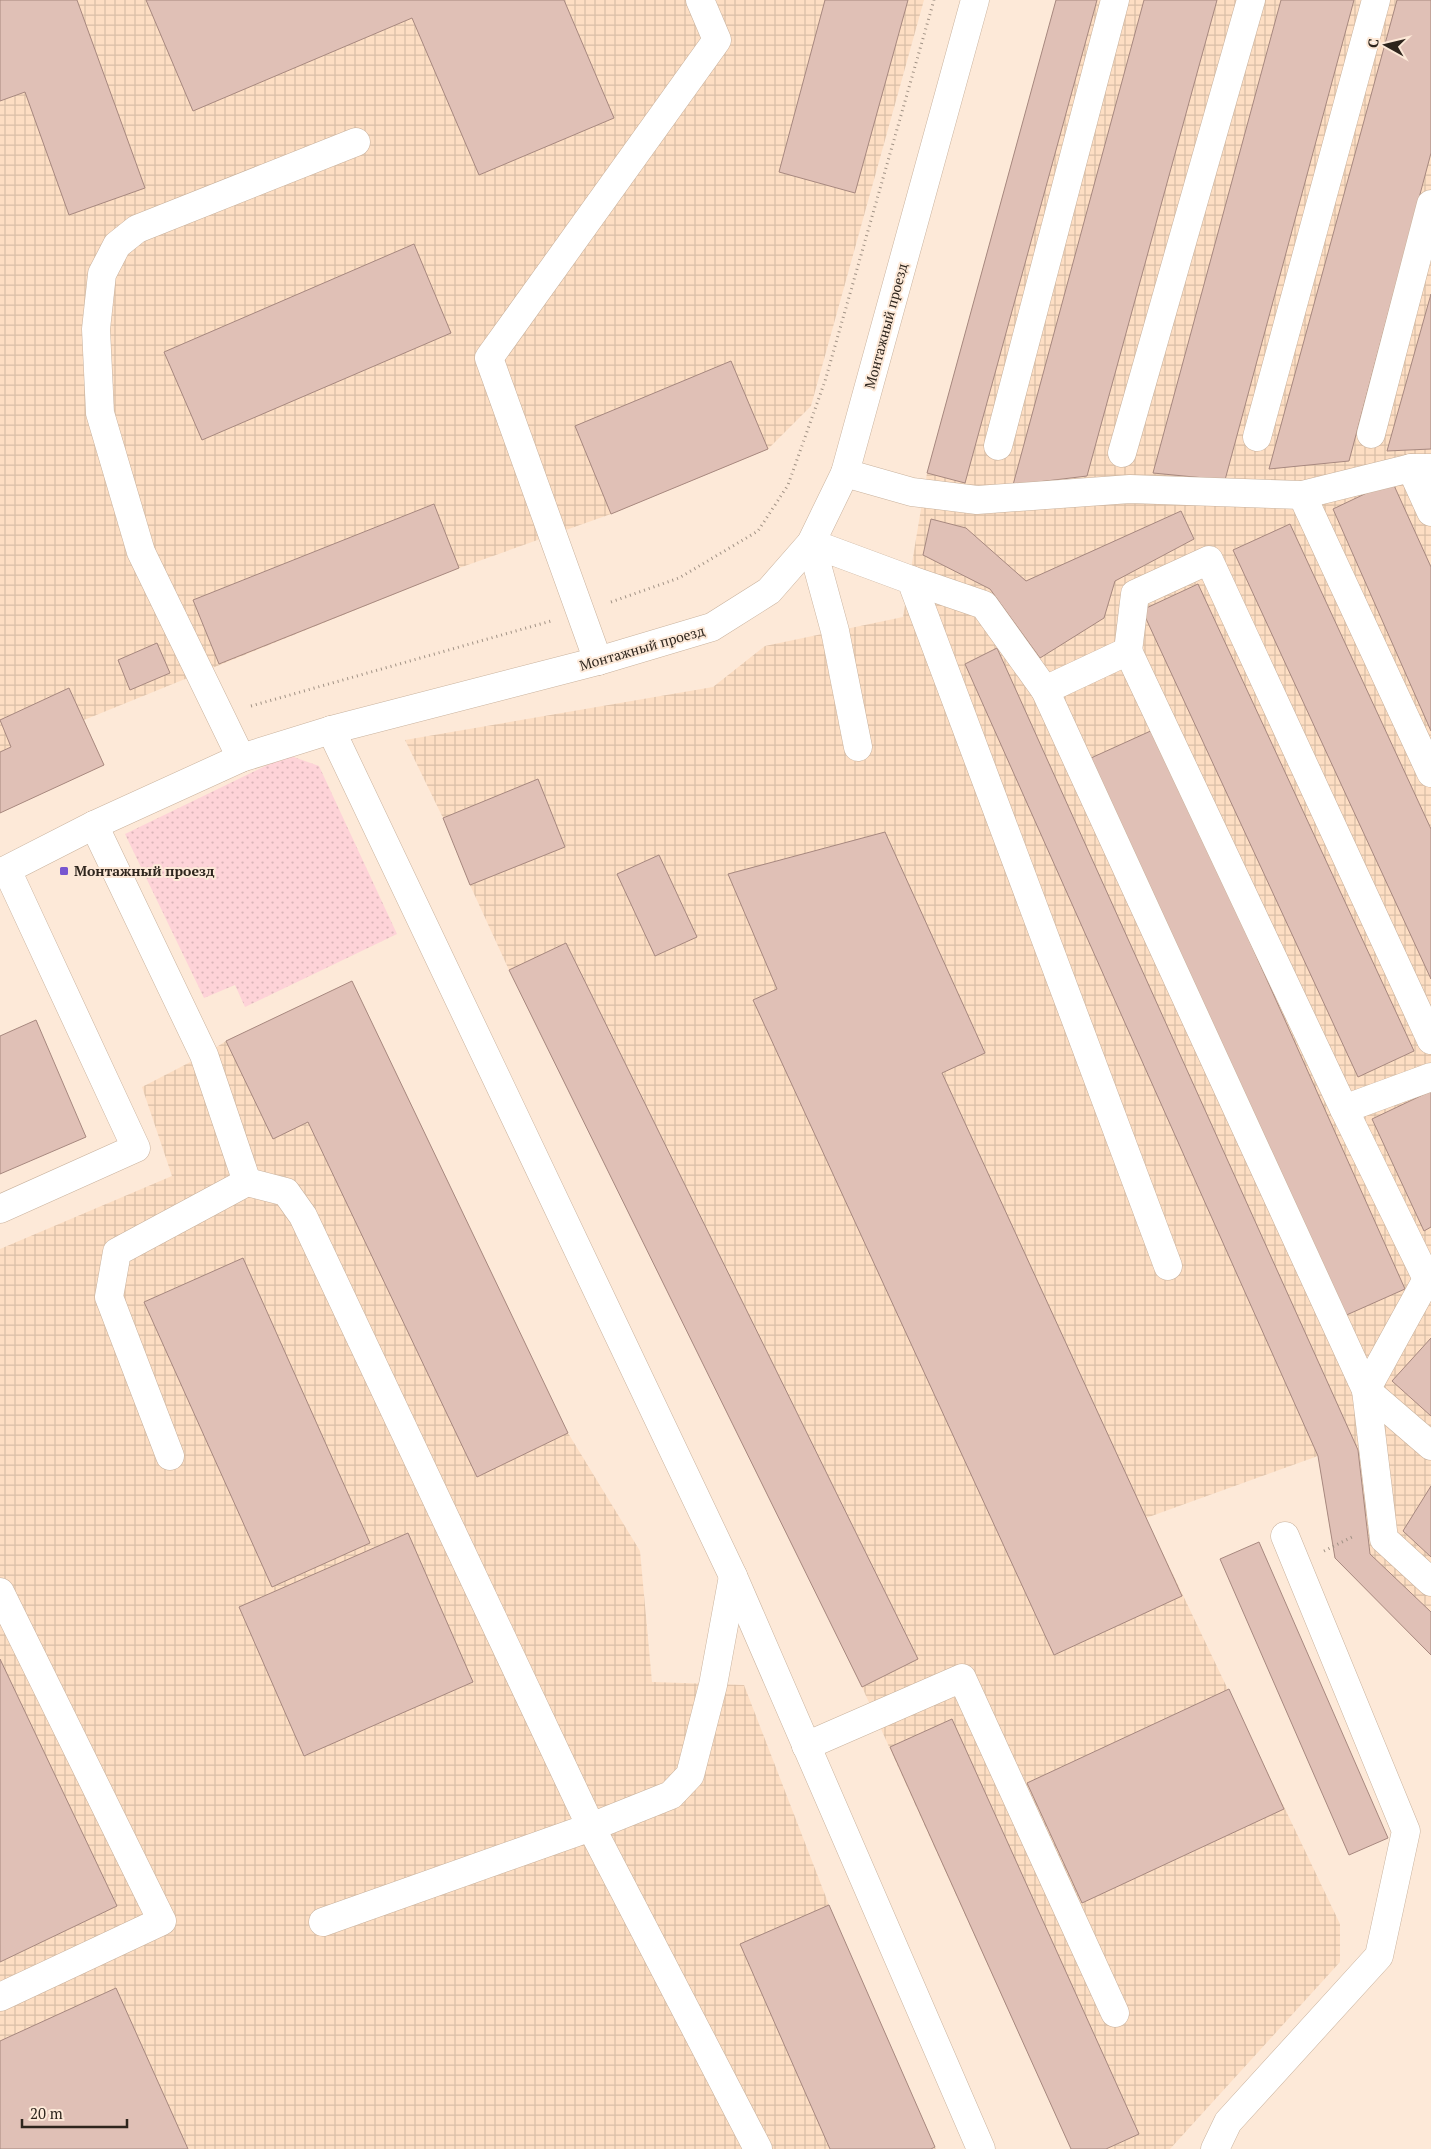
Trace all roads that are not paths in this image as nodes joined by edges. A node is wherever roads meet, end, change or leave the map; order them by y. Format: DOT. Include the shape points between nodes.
graph roads {
  1 [pos="700,0"];
  2 [pos="975,0"];
  3 [pos="1116,0"];
  4 [pos="1251,0"];
  5 [pos="1376,0"];
  6 [pos="356,142"];
  7 [pos="1431,204"];
  8 [pos="1371,434"];
  9 [pos="1257,437"];
  10 [pos="998,446"];
  11 [pos="1122,453"];
  12 [pos="1421,468"];
  13 [pos="845,473"];
  14 [pos="1302,495"];
  15 [pos="1431,512"];
  16 [pos="811,543"];
  17 [pos="911,580"];
  18 [pos="1128,651"];
  19 [pos="598,661"];
  20 [pos="1045,690"];
  21 [pos="331,730"];
  22 [pos="858,747"];
  23 [pos="241,758"];
  24 [pos="1431,773"];
  25 [pos="94,825"];
  26 [pos="3,871"];
  27 [pos="1431,1040"];
  28 [pos="1431,1077"];
  29 [pos="1344,1109"];
  30 [pos="247,1182"];
  31 [pos="0,1209"];
  32 [pos="1168,1266"];
  33 [pos="1430,1279"];
  34 [pos="1366,1390"];
  35 [pos="1431,1446"];
  36 [pos="170,1456"];
  37 [pos="1285,1536"];
  38 [pos="733,1576"];
  39 [pos="1431,1582"];
  40 [pos="0,1592"];
  41 [pos="806,1746"];
  42 [pos="591,1827"];
  43 [pos="323,1922"];
  44 [pos="0,1997"];
  45 [pos="1115,2013"];
  46 [pos="758,2149"];
  47 [pos="980,2149"];
  48 [pos="1215,2149"];
  1 -- 19 [label="street" via="717,40 489,358"];
  2 -- 13 [label="street, Монтажный проезд"];
  3 -- 10 [label="street"];
  4 -- 11 [label="street"];
  5 -- 9 [label="street"];
  6 -- 23 [label="street" via="137,229 117,245 102,274 96,329 100,413 141,552"];
  7 -- 8 [label="street"];
  12 -- 14 [label="street"];
  12 -- 15 [label="street"];
  13 -- 14 [label="street" via="912,492 977,500 1130,489"];
  13 -- 16 [label="street, Монтажный проезд"];
  14 -- 24 [label="street"];
  16 -- 17 [label="street"];
  16 -- 19 [label="street, Монтажный проезд" via="769,591 712,628"];
  16 -- 22 [label="street" via="835,632"];
  17 -- 20 [label="street" via="984,605"];
  17 -- 32 [label="street"];
  18 -- 20 [label="street"];
  18 -- 27 [label="street" via="1135,594 1209,560"];
  18 -- 29 [label="street"];
  19 -- 21 [label="street, Монтажный проезд"];
  20 -- 34 [label="street"];
  21 -- 23 [label="street, Монтажный проезд"];
  21 -- 38 [label="street"];
  23 -- 25 [label="street, Монтажный проезд"];
  25 -- 26 [label="street, Монтажный проезд"];
  25 -- 30 [label="street" via="204,1055"];
  26 -- 31 [label="street" via="136,1148"];
  28 -- 29 [label="street"];
  29 -- 33 [label="street"];
  30 -- 36 [label="street" via="117,1252 109,1297"];
  30 -- 42 [label="street" via="286,1192 303,1216"];
  33 -- 34 [label="street"];
  34 -- 35 [label="street"];
  34 -- 39 [label="street" via="1384,1539"];
  37 -- 48 [label="street" via="1406,1831 1379,1956 1228,2122"];
  38 -- 41 [label="street"];
  38 -- 42 [label="street" via="713,1685 690,1775 671,1795"];
  40 -- 44 [label="street" via="162,1921"];
  41 -- 45 [label="street" via="962,1678"];
  41 -- 47 [label="street"];
  42 -- 43 [label="street"];
  42 -- 46 [label="street"];
}
